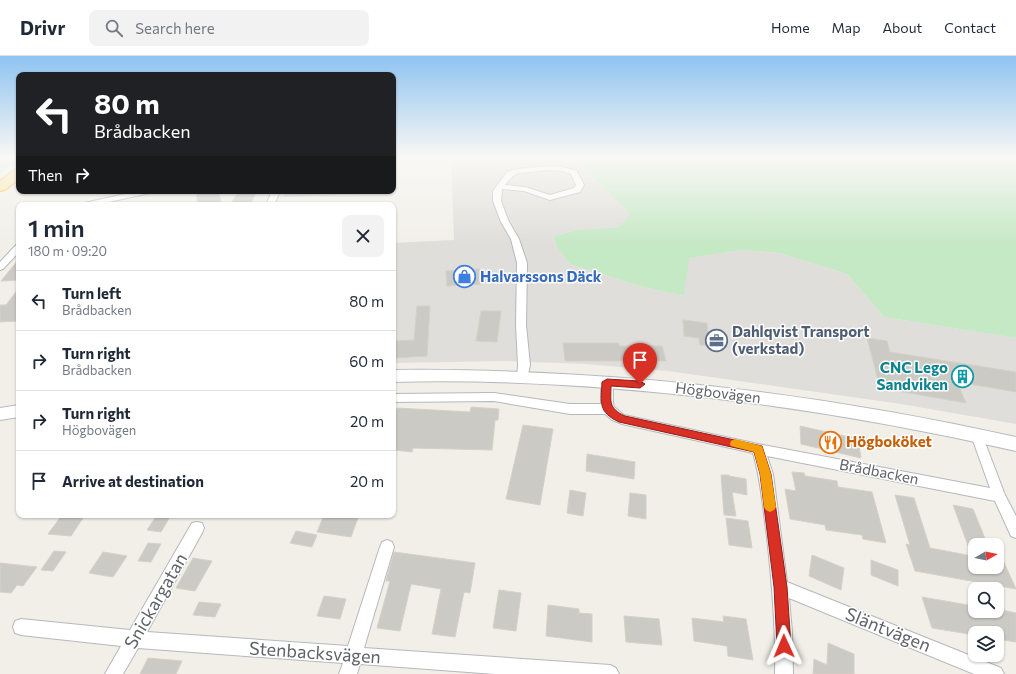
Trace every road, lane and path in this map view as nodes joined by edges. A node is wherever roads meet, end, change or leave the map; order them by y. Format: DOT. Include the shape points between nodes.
graph roads {
  1 [pos="579,186"];
  2 [pos="499,187"];
  3 [pos="136,194"];
  4 [pos="98,202"];
  5 [pos="16,250"];
  6 [pos="0,268"];
  7 [pos="396,376"];
  8 [pos="523,376"];
  9 [pos="607,382"];
  10 [pos="396,398"];
  11 [pos="608,409"];
  12 [pos="16,411"];
  13 [pos="0,414"];
  14 [pos="977,434"];
  15 [pos="1016,444"];
  16 [pos="758,449"];
  17 [pos="999,496"];
  18 [pos="197,528"];
  19 [pos="1016,531"];
  20 [pos="387,547"];
  21 [pos="780,587"];
  22 [pos="21,627"];
  23 [pos="134,639"];
  24 [pos="354,656"];
  25 [pos="114,674"];
  26 [pos="348,674"];
  27 [pos="610,674"];
  28 [pos="784,674"];
  29 [pos="995,674"];
  1 -- 2 [label="street" via="577,190 550,198 525,189"];
  2 -- 8 [label="street" via="497,201 515,239 522,263"];
  3 -- 4 [label="street"];
  5 -- 6 [label="street"];
  7 -- 8 [label="main road, Högbovägen"];
  8 -- 9 [label="main road, Högbovägen"];
  9 -- 11 [label="street"];
  9 -- 14 [label="main road, Högbovägen" via="781,401"];
  10 -- 11 [label="street" via="494,397 570,409"];
  11 -- 16 [label="street, Brådbacken" via="616,418"];
  12 -- 13 [label="main road"];
  14 -- 15 [label="main road, Högbovägen"];
  14 -- 17 [label="street"];
  16 -- 17 [label="street, Brådbacken"];
  16 -- 21 [label="street" via="766,474"];
  17 -- 19 [label="street"];
  18 -- 23 [label="street, Snickargatan"];
  20 -- 24 [label="street"];
  21 -- 28 [label="street"];
  21 -- 29 [label="street, Släntvägen"];
  22 -- 23 [label="street, Stenbacksvägen"];
  23 -- 24 [label="street, Stenbacksvägen"];
  23 -- 25 [label="street, Snickargatan"];
  24 -- 26 [label="street"];
  24 -- 27 [label="street, Stenbacksvägen"];
}
